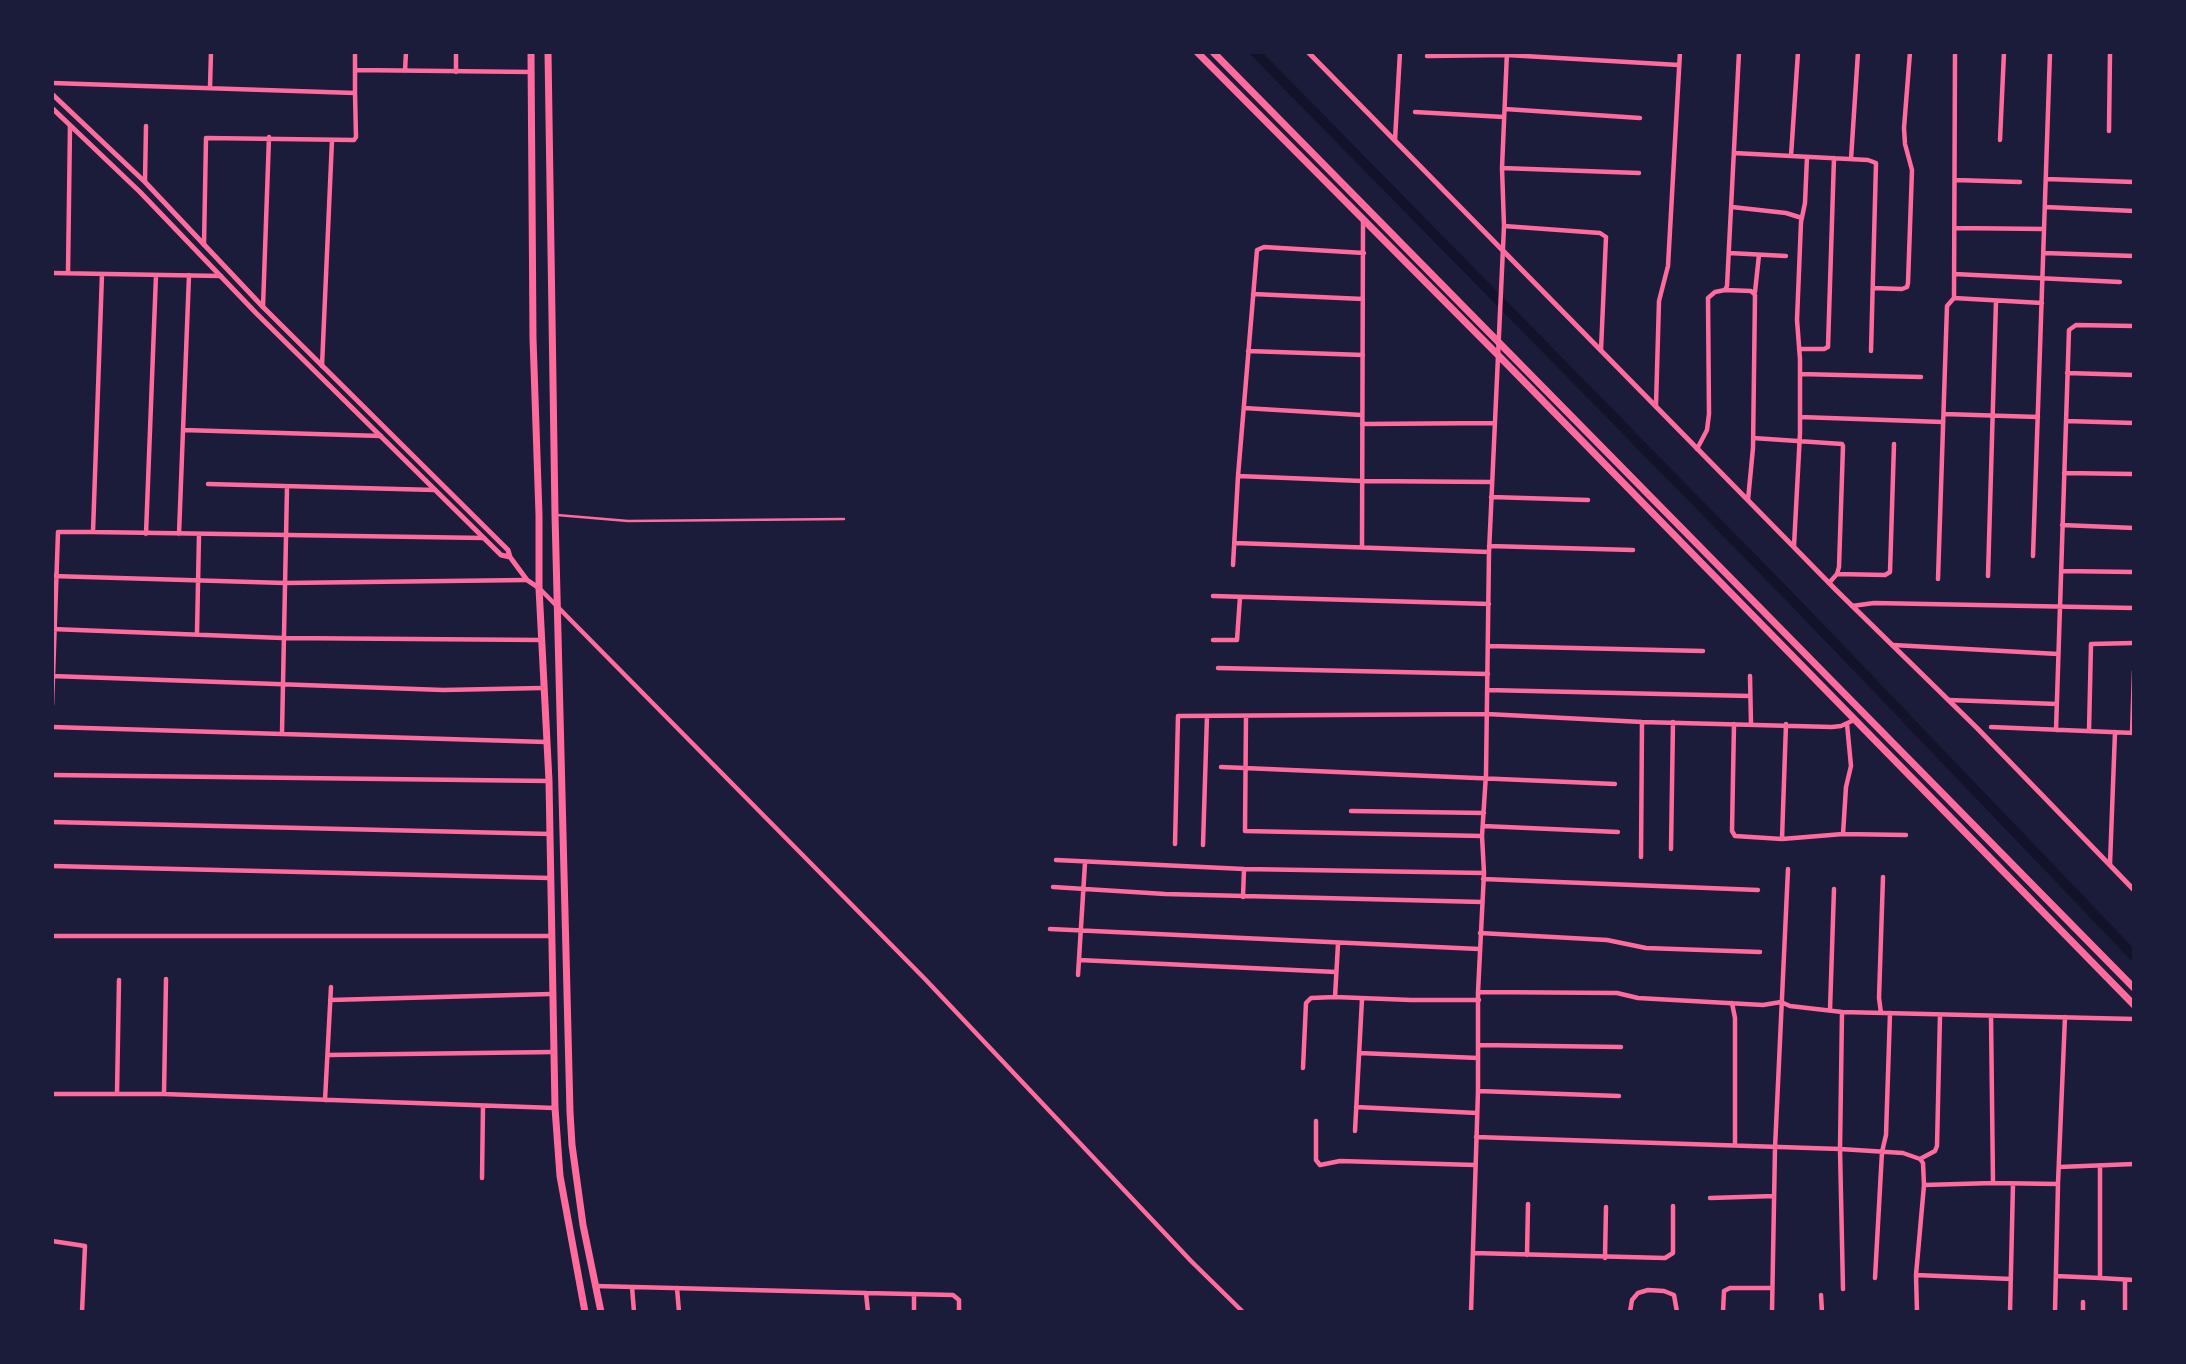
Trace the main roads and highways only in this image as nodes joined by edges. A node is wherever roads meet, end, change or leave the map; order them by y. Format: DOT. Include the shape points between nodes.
graph roads {
  1 [pos="531,52"];
  2 [pos="548,52"];
  3 [pos="1197,52"];
  4 [pos="1213,52"];
  5 [pos="2133,988"];
  6 [pos="2133,1005"];
  7 [pos="585,1311"];
  8 [pos="601,1311"];
  1 -- 7 [label="main road" via="533,338 555,1108 561,1176"];
  2 -- 8 [label="main road" via="572,1145"];
  3 -- 6 [label="main road"];
  4 -- 5 [label="main road"];
}
